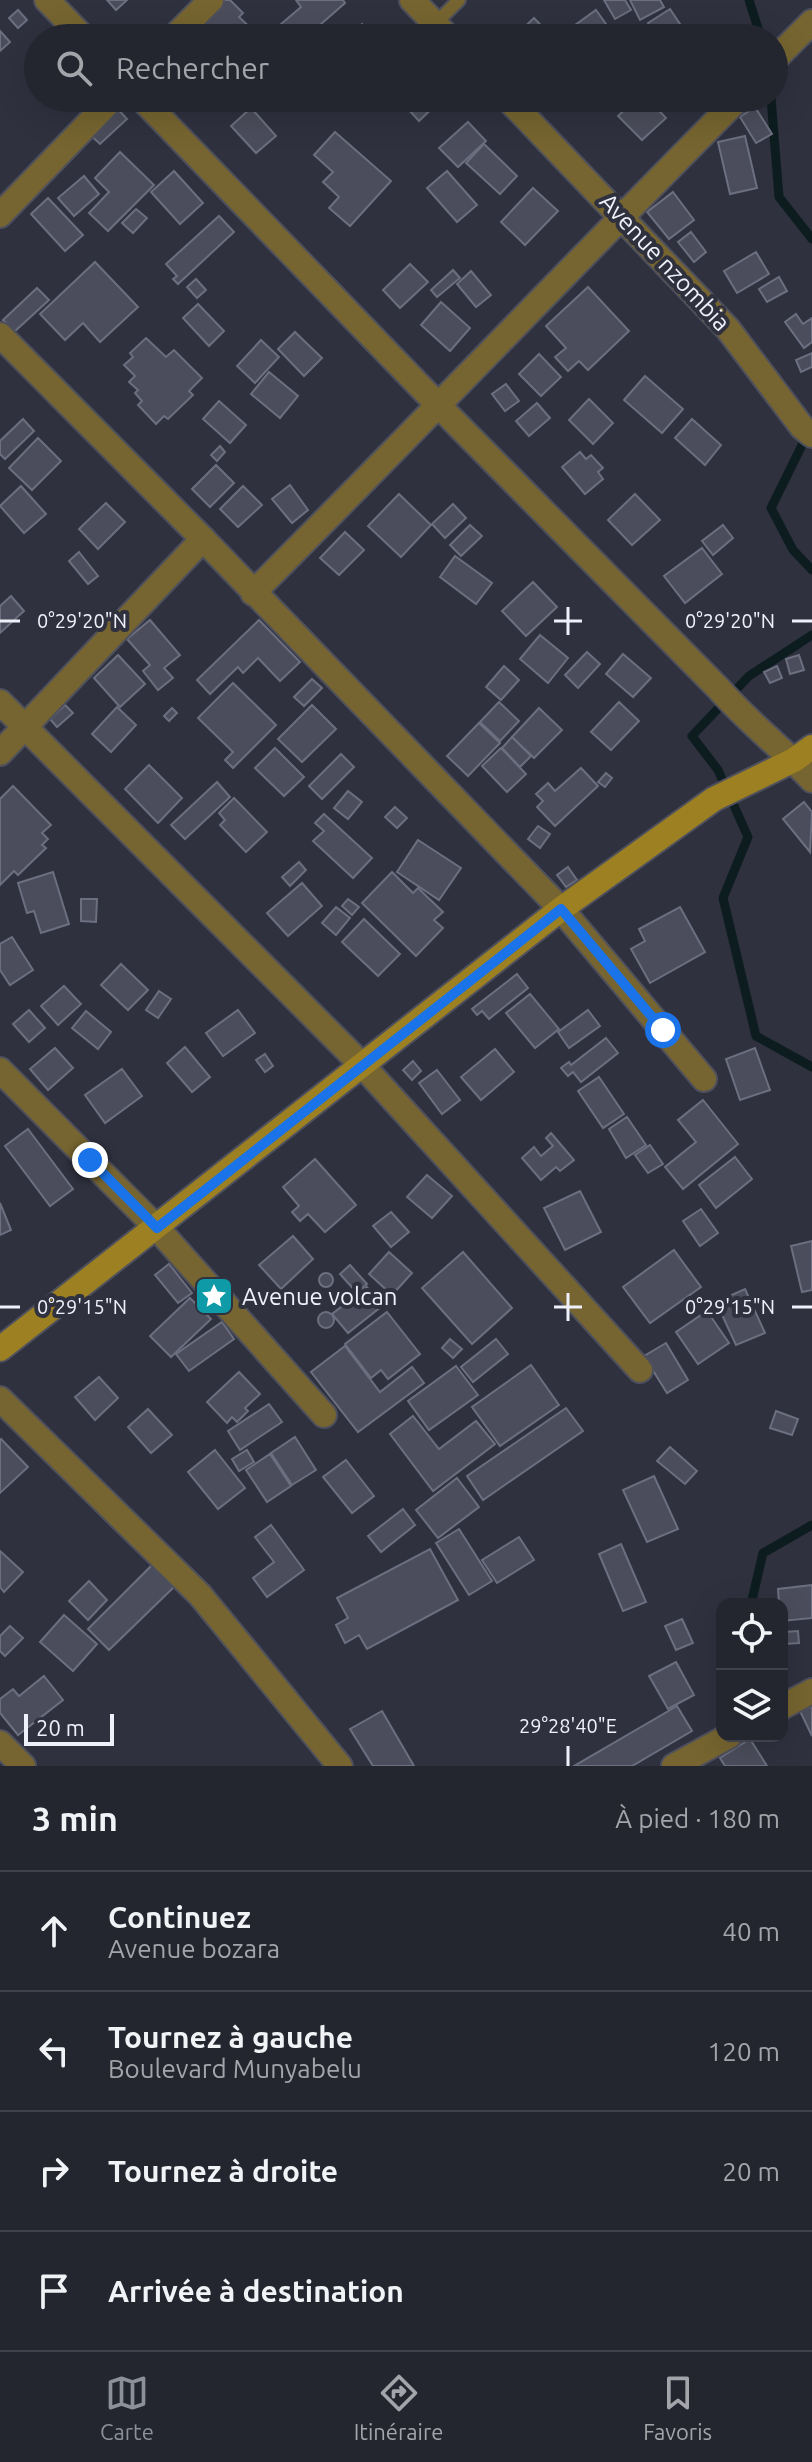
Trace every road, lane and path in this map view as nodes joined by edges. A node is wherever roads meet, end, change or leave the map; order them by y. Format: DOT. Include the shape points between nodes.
graph roads {
  1 [pos="47,0"];
  2 [pos="211,0"];
  3 [pos="412,0"];
  4 [pos="459,0"];
  5 [pos="812,22"];
  6 [pos="70,24"];
  7 [pos="187,24"];
  8 [pos="435,24"];
  9 [pos="446,24"];
  10 [pos="788,45"];
  11 [pos="99,112"];
  12 [pos="155,112"];
  13 [pos="521,112"];
  14 [pos="725,112"];
  15 [pos="0,215"];
  16 [pos="622,216"];
  17 [pos="0,335"];
  18 [pos="439,406"];
  19 [pos="807,431"];
  20 [pos="203,539"];
  21 [pos="253,593"];
  22 [pos="0,702"];
  23 [pos="24,726"];
  24 [pos="0,753"];
  25 [pos="803,754"];
  26 [pos="812,780"];
  27 [pos="561,909"];
  28 [pos="363,1066"];
  29 [pos="0,1070"];
  30 [pos="704,1079"];
  31 [pos="157,1228"];
  32 [pos="0,1349"];
  33 [pos="640,1370"];
  34 [pos="0,1399"];
  35 [pos="324,1415"];
  36 [pos="812,1691"];
  37 [pos="788,1704"];
  38 [pos="718,1742"];
  39 [pos="0,1743"];
  40 [pos="23,1766"];
  41 [pos="340,1766"];
  42 [pos="674,1766"];
  1 -- 6 [label="street"];
  2 -- 7 [label="street"];
  3 -- 8 [label="street"];
  4 -- 9 [label="lane"];
  5 -- 10 [label="street"];
  11 -- 15 [label="street"];
  12 -- 18 [label="street"];
  13 -- 16 [label="street, Avenue nzombia"];
  14 -- 16 [label="street"];
  16 -- 18 [label="street"];
  16 -- 19 [label="street, Avenue nzombia" via="728,329"];
  17 -- 20 [label="street"];
  18 -- 21 [label="street"];
  18 -- 25 [label="street" via="742,715"];
  20 -- 21 [label="street"];
  20 -- 23 [label="street"];
  21 -- 27 [label="street"];
  22 -- 23 [label="street"];
  23 -- 24 [label="street"];
  23 -- 28 [label="street"];
  25 -- 26 [label="street"];
  25 -- 27 [label="street" via="714,799"];
  27 -- 28 [label="street"];
  27 -- 30 [label="street"];
  28 -- 31 [label="street"];
  28 -- 33 [label="street"];
  29 -- 31 [label="street"];
  31 -- 32 [label="street"];
  31 -- 35 [label="street"];
  34 -- 41 [label="street" via="200,1595"];
  36 -- 37 [label="street"];
  38 -- 42 [label="street"];
  39 -- 40 [label="street"];
}
